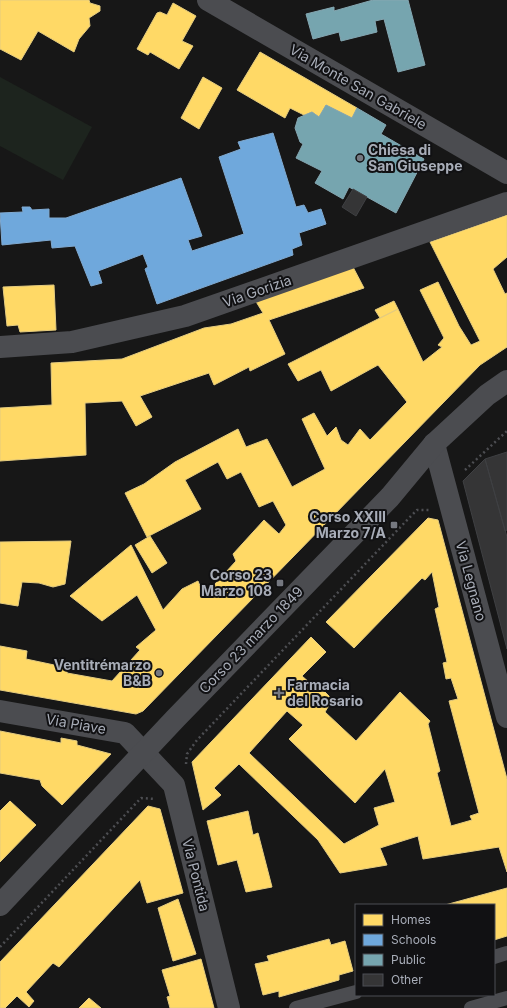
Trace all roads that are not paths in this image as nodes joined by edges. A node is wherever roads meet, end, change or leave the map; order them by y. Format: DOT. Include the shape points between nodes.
graph roads {
  1 [pos="208,0"];
  2 [pos="507,173"];
  3 [pos="507,203"];
  4 [pos="0,347"];
  5 [pos="507,381"];
  6 [pos="434,444"];
  7 [pos="0,711"];
  8 [pos="507,717"];
  9 [pos="144,752"];
  10 [pos="0,905"];
  11 [pos="507,953"];
  12 [pos="495,957"];
  13 [pos="355,992"];
  14 [pos="507,998"];
  15 [pos="229,1008"];
  16 [pos="296,1008"];
  17 [pos="471,1008"];
  1 -- 2 [label="street, Via Monte San Gabriele"];
  3 -- 4 [label="street, Via Gorizia" via="185,316 72,342"];
  5 -- 6 [label="street, Corso 23 marzo 1849" via="487,395"];
  6 -- 8 [label="street, Via Legnano"];
  6 -- 9 [label="street, Corso 23 marzo 1849" via="390,497"];
  7 -- 9 [label="street, Via Piave" via="125,733"];
  9 -- 10 [label="street, Corso 23 marzo 1849"];
  9 -- 15 [label="street, Via Pontida" via="174,785"];
  11 -- 12 [label="lane"];
  13 -- 16 [label="lane"];
  14 -- 17 [label="lane"];
}
